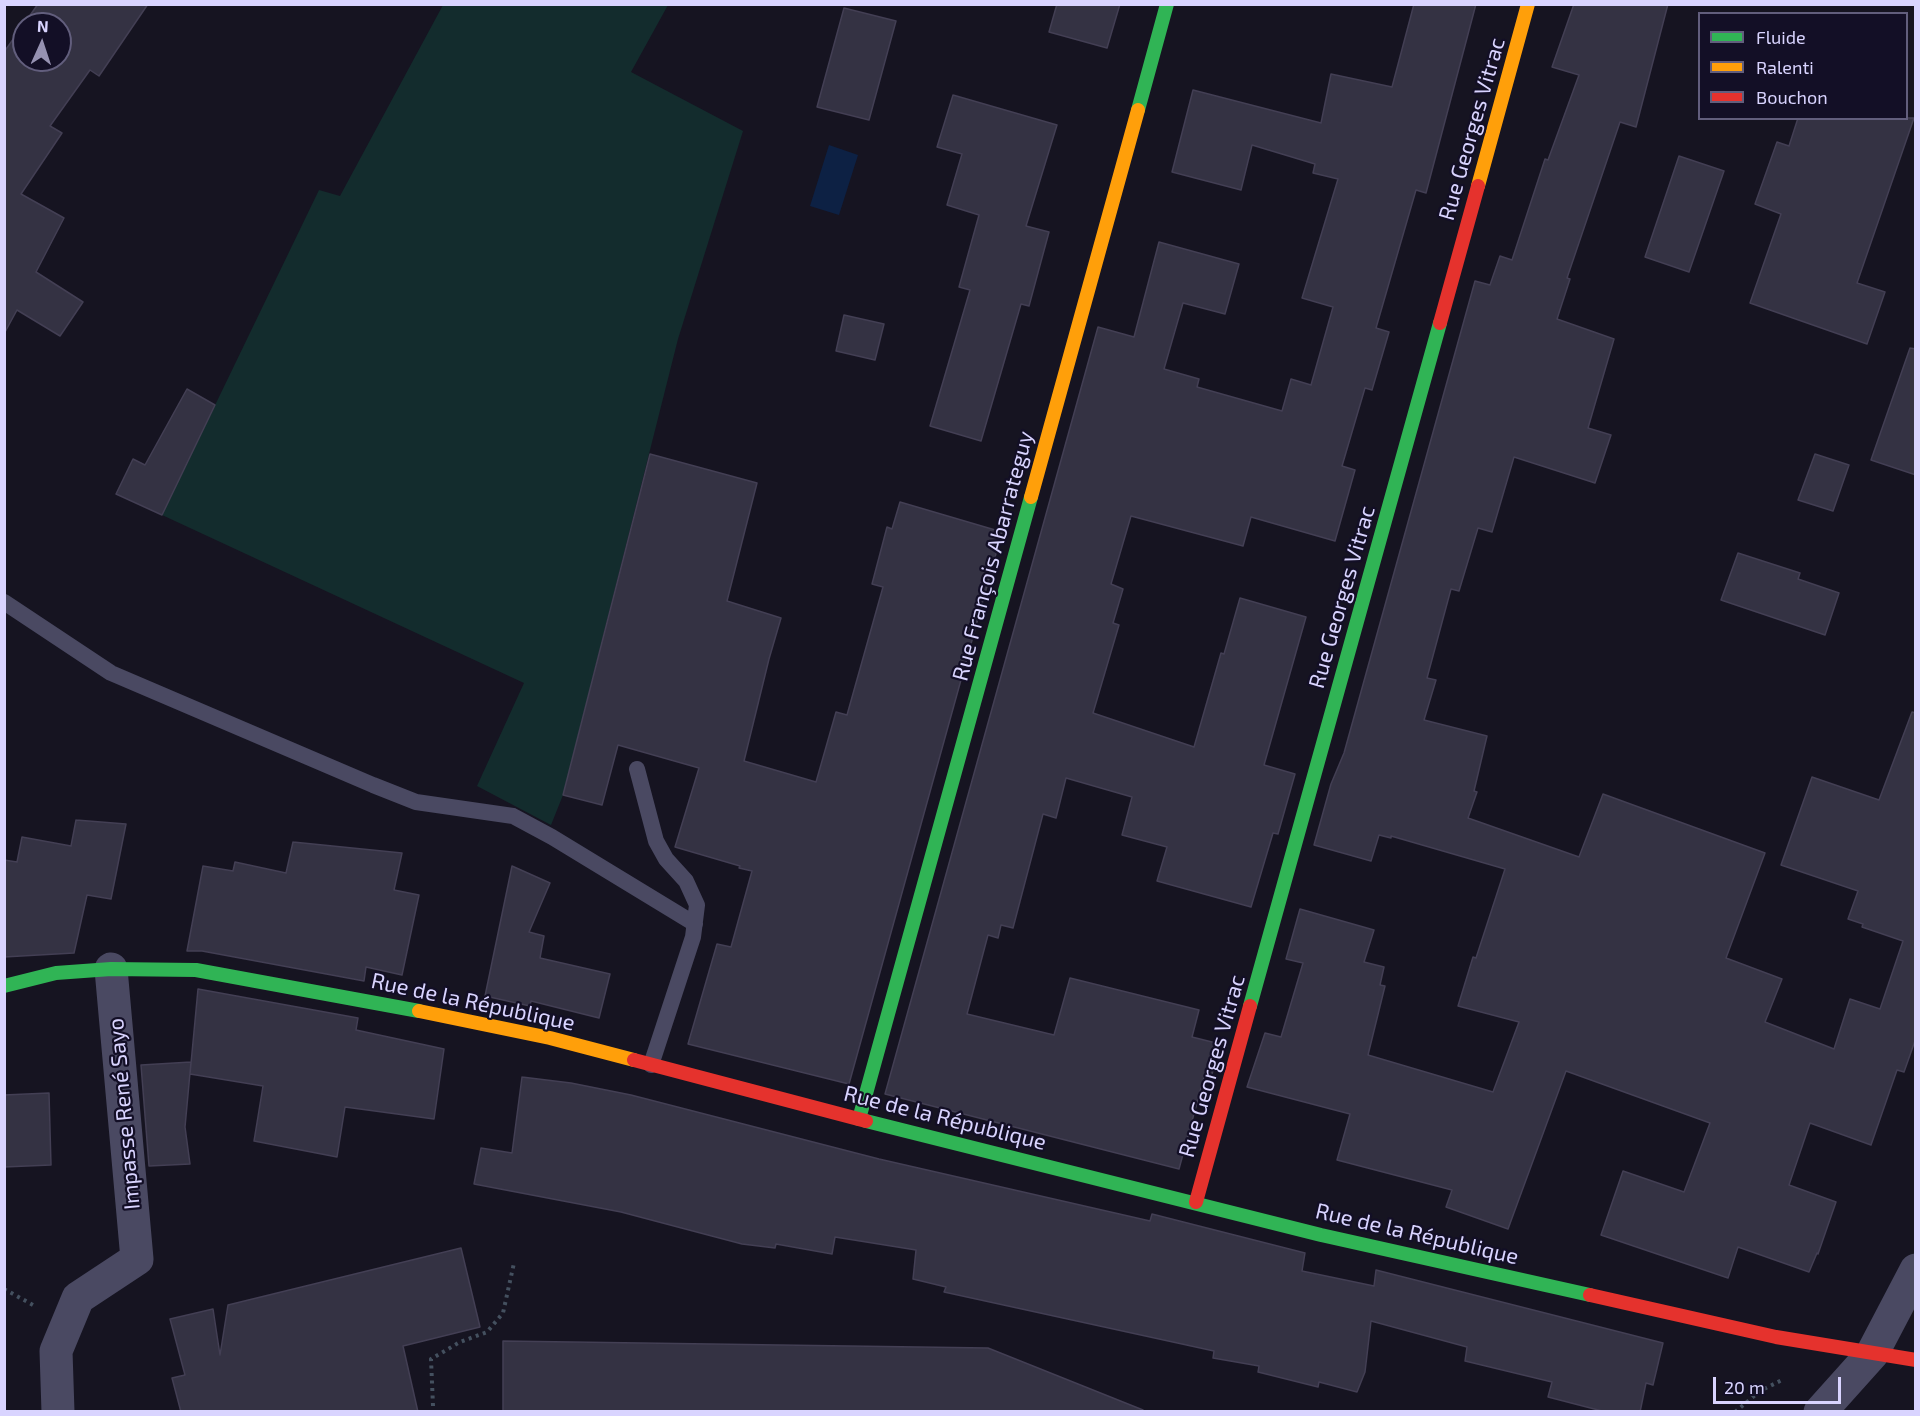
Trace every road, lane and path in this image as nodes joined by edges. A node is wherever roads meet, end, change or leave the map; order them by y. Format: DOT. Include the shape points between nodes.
graph roads {
  1 [pos="1167,4"];
  2 [pos="1528,4"];
  3 [pos="4,602"];
  4 [pos="637,769"];
  5 [pos="694,924"];
  6 [pos="111,969"];
  7 [pos="4,986"];
  8 [pos="651,1065"];
  9 [pos="859,1119"];
  10 [pos="1196,1202"];
  11 [pos="514,1263"];
  12 [pos="1916,1269"];
  13 [pos="1872,1354"];
  14 [pos="1916,1360"];
  15 [pos="433,1406"];
  16 [pos="58,1412"];
  17 [pos="1820,1412"];
  1 -- 9 [label="street, Rue François Abarrateguy"];
  2 -- 10 [label="street, Rue Georges Vitrac"];
  3 -- 5 [label="lane" via="111,673 373,785 416,802 513,816"];
  4 -- 5 [label="lane" via="656,841 686,881 697,905"];
  5 -- 8 [label="lane"];
  6 -- 7 [label="street, Rue de la République" via="56,974"];
  6 -- 8 [label="street, Rue de la République" via="196,970 338,995 550,1038"];
  6 -- 16 [label="street, Impasse René Sayo" via="137,1258 78,1298 56,1351"];
  8 -- 9 [label="street, Rue de la République"];
  9 -- 10 [label="street, Rue de la République"];
  10 -- 13 [label="street, Rue de la République" via="1380,1248 1776,1337"];
  11 -- 15 [label="path" via="503,1312 487,1332 431,1359"];
  12 -- 13 [label="street"];
  13 -- 14 [label="street, Rue de la République"];
  13 -- 17 [label="street"];
}
